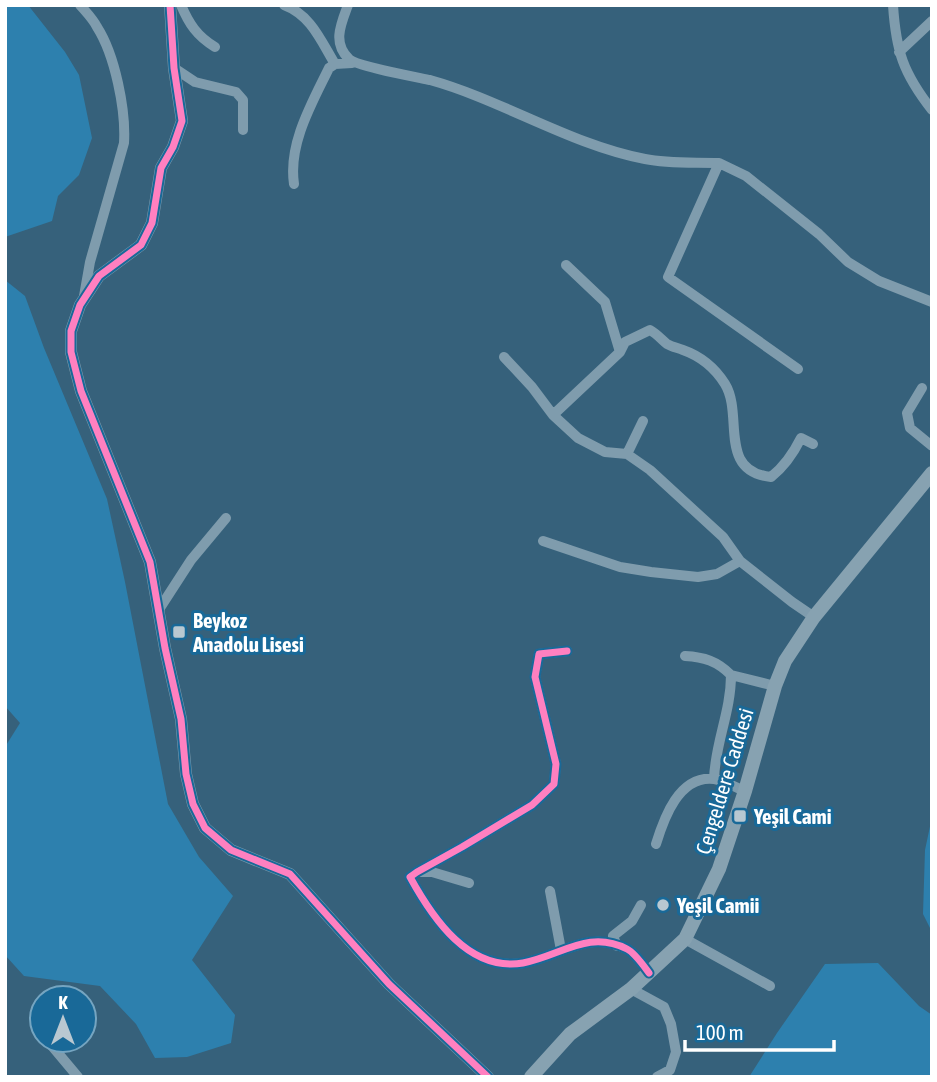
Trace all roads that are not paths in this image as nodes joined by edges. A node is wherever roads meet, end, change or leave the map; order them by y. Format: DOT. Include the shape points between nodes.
graph roads {
  1 [pos="80,5"];
  2 [pos="170,5"];
  3 [pos="181,5"];
  4 [pos="284,5"];
  5 [pos="348,5"];
  6 [pos="893,5"];
  7 [pos="932,21"];
  8 [pos="215,47"];
  9 [pos="899,52"];
  10 [pos="352,63"];
  11 [pos="335,64"];
  12 [pos="174,68"];
  13 [pos="932,110"];
  14 [pos="243,130"];
  15 [pos="719,163"];
  16 [pos="294,184"];
  17 [pos="566,265"];
  18 [pos="83,300"];
  19 [pos="932,302"];
  20 [pos="620,352"];
  21 [pos="504,357"];
  22 [pos="798,369"];
  23 [pos="922,388"];
  24 [pos="553,415"];
  25 [pos="643,421"];
  26 [pos="813,444"];
  27 [pos="932,446"];
  28 [pos="627,454"];
  29 [pos="932,473"];
  30 [pos="226,518"];
  31 [pos="543,541"];
  32 [pos="740,561"];
  33 [pos="158,611"];
  34 [pos="814,617"];
  35 [pos="567,651"];
  36 [pos="685,656"];
  37 [pos="731,675"];
  38 [pos="775,686"];
  39 [pos="714,779"];
  40 [pos="745,791"];
  41 [pos="656,844"];
  42 [pos="417,872"];
  43 [pos="470,883"];
  44 [pos="550,891"];
  45 [pos="642,905"];
  46 [pos="685,939"];
  47 [pos="617,946"];
  48 [pos="561,950"];
  49 [pos="649,973"];
  50 [pos="770,986"];
  51 [pos="631,989"];
  52 [pos="59,1054"];
  53 [pos="78,1077"];
  54 [pos="488,1077"];
  55 [pos="531,1077"];
  56 [pos="657,1077"];
  1 -- 18 [label="street" via="106,46 125,123 124,143"];
  2 -- 12 [label="street"];
  3 -- 8 [label="street" via="198,35"];
  4 -- 11 [label="street" via="304,16"];
  5 -- 10 [label="street" via="339,41"];
  6 -- 9 [label="street"];
  7 -- 9 [label="street"];
  9 -- 13 [label="street" via="914,88"];
  10 -- 11 [label="street"];
  10 -- 15 [label="street" via="456,88 646,159"];
  11 -- 16 [label="street" via="308,110 291,164"];
  12 -- 14 [label="street" via="195,82 236,92 243,100"];
  12 -- 18 [label="street" via="183,121 161,167 152,223 141,245 99,276"];
  15 -- 19 [label="street" via="746,176 848,262 879,281"];
  15 -- 22 [label="street" via="668,277"];
  17 -- 20 [label="street" via="605,302"];
  18 -- 33 [label="street" via="71,331 71,352 81,391 150,562"];
  20 -- 24 [label="street"];
  20 -- 26 [label="street" via="625,342 650,330 669,345 701,358 724,383 732,400 738,456 760,475 771,477 781,469 801,438"];
  21 -- 24 [label="street"];
  23 -- 27 [label="street" via="907,413 910,428"];
  24 -- 28 [label="street" via="578,438 605,453"];
  25 -- 28 [label="street"];
  28 -- 32 [label="street" via="723,537"];
  29 -- 34 [label="main road, Çengeldere Caddesi"];
  30 -- 33 [label="street"];
  31 -- 32 [label="street" via="620,567 698,577 717,574"];
  32 -- 34 [label="street"];
  33 -- 54 [label="street" via="181,719 186,774 205,828 231,850 290,874 388,984"];
  34 -- 38 [label="main road, Çengeldere Caddesi" via="785,661"];
  35 -- 42 [label="street" via="538,654 535,677 556,764 554,784 532,805"];
  36 -- 37 [label="street" via="704,657"];
  37 -- 38 [label="street"];
  37 -- 39 [label="street" via="731,697"];
  38 -- 40 [label="main road, Çengeldere Caddesi"];
  39 -- 40 [label="street"];
  39 -- 41 [label="street" via="678,794"];
  40 -- 46 [label="main road, Çengeldere Caddesi" via="719,869"];
  42 -- 43 [label="street"];
  42 -- 48 [label="street" via="410,877 428,909 448,934 484,958 525,963"];
  44 -- 48 [label="street"];
  45 -- 47 [label="street" via="632,921 613,936"];
  46 -- 49 [label="main road, Çengeldere Caddesi"];
  46 -- 50 [label="street"];
  47 -- 48 [label="street" via="593,940"];
  47 -- 49 [label="street" via="629,949"];
  49 -- 51 [label="main road, Çengeldere Caddesi"];
  51 -- 55 [label="main road, Çengeldere Caddesi" via="570,1034"];
  51 -- 56 [label="street" via="664,1007 671,1024 676,1052 670,1070"];
  52 -- 53 [label="street"];
}
